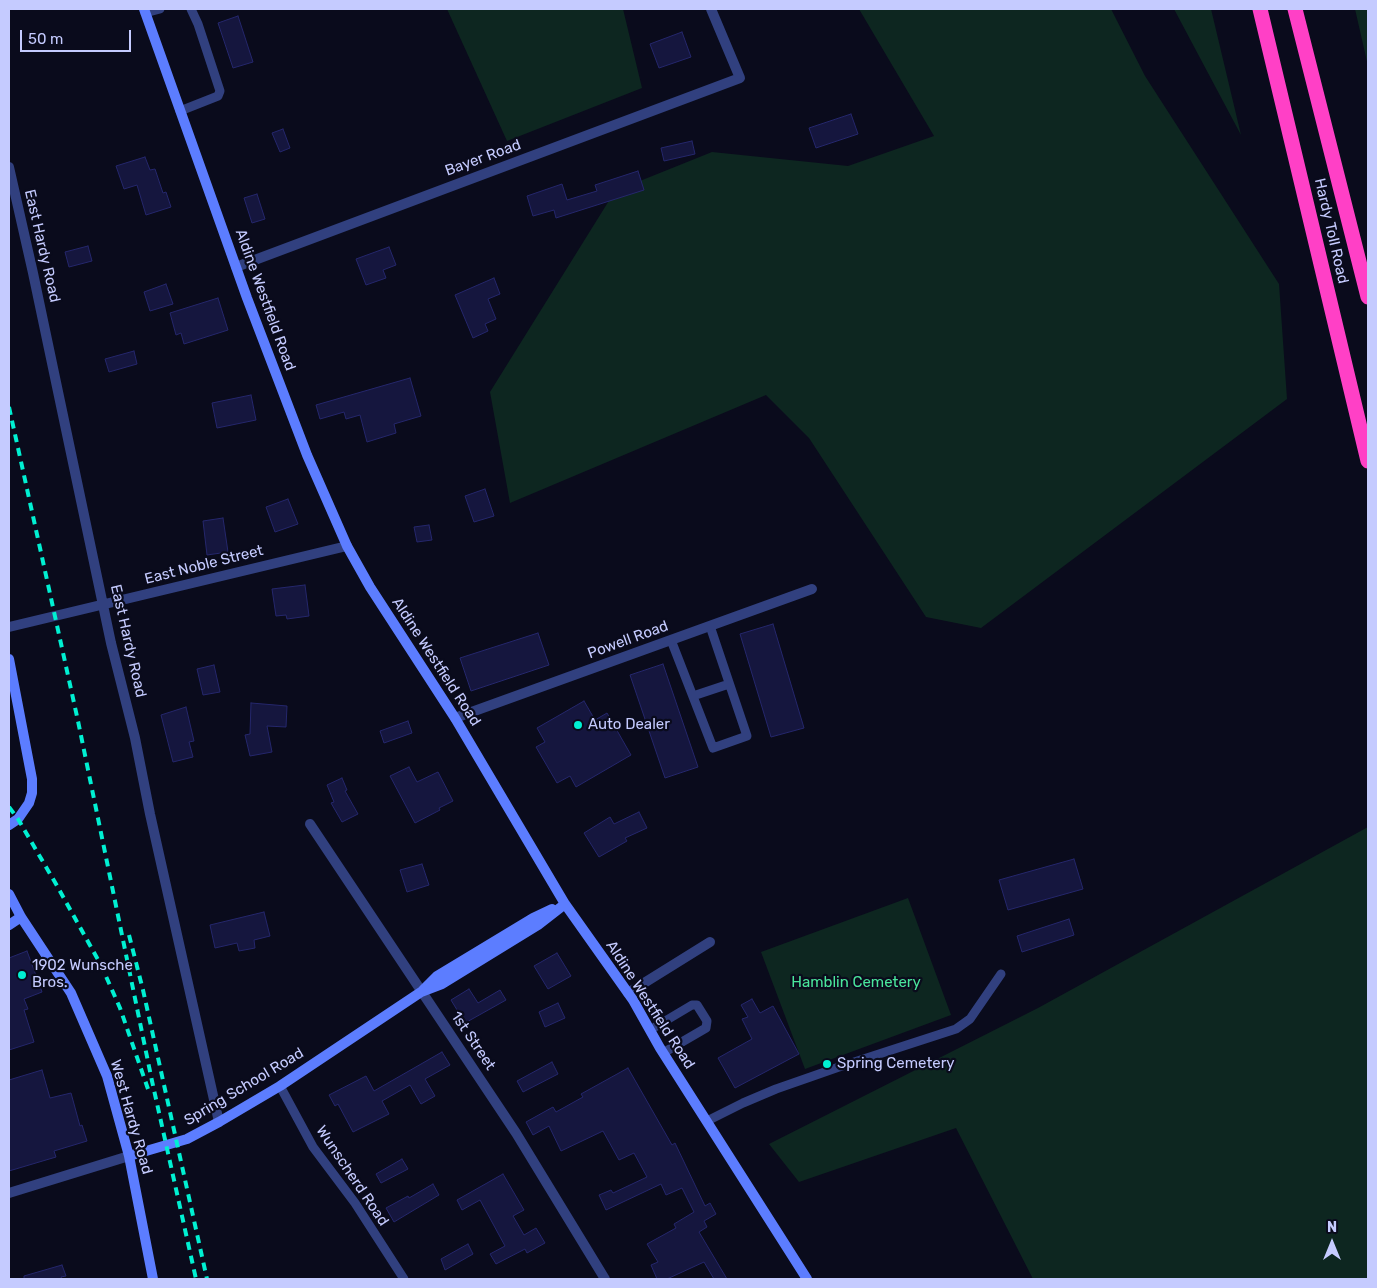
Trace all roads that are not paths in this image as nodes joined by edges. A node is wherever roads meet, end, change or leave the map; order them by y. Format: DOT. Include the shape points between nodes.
graph roads {
  1 [pos="160,9"];
  2 [pos="191,9"];
  3 [pos="711,9"];
  4 [pos="1260,9"];
  5 [pos="1296,9"];
  6 [pos="144,11"];
  7 [pos="180,111"];
  8 [pos="9,168"];
  9 [pos="236,266"];
  10 [pos="1368,297"];
  11 [pos="1368,461"];
  12 [pos="347,546"];
  13 [pos="812,589"];
  14 [pos="104,605"];
  15 [pos="710,626"];
  16 [pos="9,628"];
  17 [pos="671,640"];
  18 [pos="9,659"];
  19 [pos="730,684"];
  20 [pos="693,696"];
  21 [pos="455,718"];
  22 [pos="9,824"];
  23 [pos="310,824"];
  24 [pos="9,894"];
  25 [pos="565,904"];
  26 [pos="22,917"];
  27 [pos="9,926"];
  28 [pos="710,942"];
  29 [pos="1001,974"];
  30 [pos="421,992"];
  31 [pos="628,993"];
  32 [pos="650,1030"];
  33 [pos="664,1053"];
  34 [pos="280,1086"];
  35 [pos="707,1121"];
  36 [pos="219,1122"];
  37 [pos="129,1156"];
  38 [pos="9,1194"];
  39 [pos="153,1279"];
  40 [pos="404,1279"];
  41 [pos="605,1279"];
  42 [pos="807,1279"];
  1 -- 6 [label="lane"];
  2 -- 7 [label="lane" via="220,91 218,96"];
  3 -- 9 [label="street, Bayer Road" via="740,78"];
  4 -- 11 [label="highway, Hardy Toll Road"];
  5 -- 10 [label="highway, Hardy Toll Road"];
  6 -- 7 [label="main road, Aldine Westfield Road"];
  7 -- 9 [label="main road, Aldine Westfield Road"];
  8 -- 14 [label="street, East Hardy Road"];
  9 -- 12 [label="main road, Aldine Westfield Road" via="307,455"];
  12 -- 14 [label="street, East Noble Street"];
  12 -- 21 [label="main road, Aldine Westfield Road"];
  13 -- 15 [label="street, Powell Road"];
  14 -- 16 [label="street, East Noble Street"];
  14 -- 36 [label="street, East Hardy Road"];
  15 -- 17 [label="street, Powell Road"];
  15 -- 19 [label="lane"];
  17 -- 20 [label="lane"];
  17 -- 21 [label="street, Powell Road"];
  18 -- 22 [label="main road" via="32,779 29,803 18,819"];
  19 -- 20 [label="lane"];
  19 -- 20 [label="lane" via="747,736 713,748"];
  21 -- 25 [label="main road, Aldine Westfield Road"];
  23 -- 30 [label="street, 1st Street"];
  24 -- 26 [label="main road, West Hardy Road"];
  25 -- 30 [label="main road, Spring School Road" via="533,918 437,976"];
  25 -- 31 [label="main road, Aldine Westfield Road"];
  26 -- 27 [label="main road"];
  26 -- 37 [label="main road, West Hardy Road" via="71,994 107,1076"];
  28 -- 31 [label="street"];
  29 -- 35 [label="lane" via="970,1019 956,1029 838,1067 743,1103"];
  30 -- 34 [label="main road, Spring School Road"];
  30 -- 41 [label="street, 1st Street" via="516,1133"];
  31 -- 32 [label="main road, Aldine Westfield Road"];
  32 -- 33 [label="main road, Aldine Westfield Road"];
  32 -- 33 [label="lane" via="692,1005 697,1005 707,1021 706,1028"];
  33 -- 35 [label="main road, Aldine Westfield Road"];
  34 -- 36 [label="main road, Spring School Road"];
  34 -- 40 [label="lane, Wunscherd Road" via="313,1147 355,1203"];
  35 -- 42 [label="main road, Aldine Westfield Road"];
  36 -- 37 [label="main road, Spring School Road" via="187,1138"];
  37 -- 38 [label="street, Spring School Road"];
  37 -- 39 [label="main road, West Hardy Road"];
}
